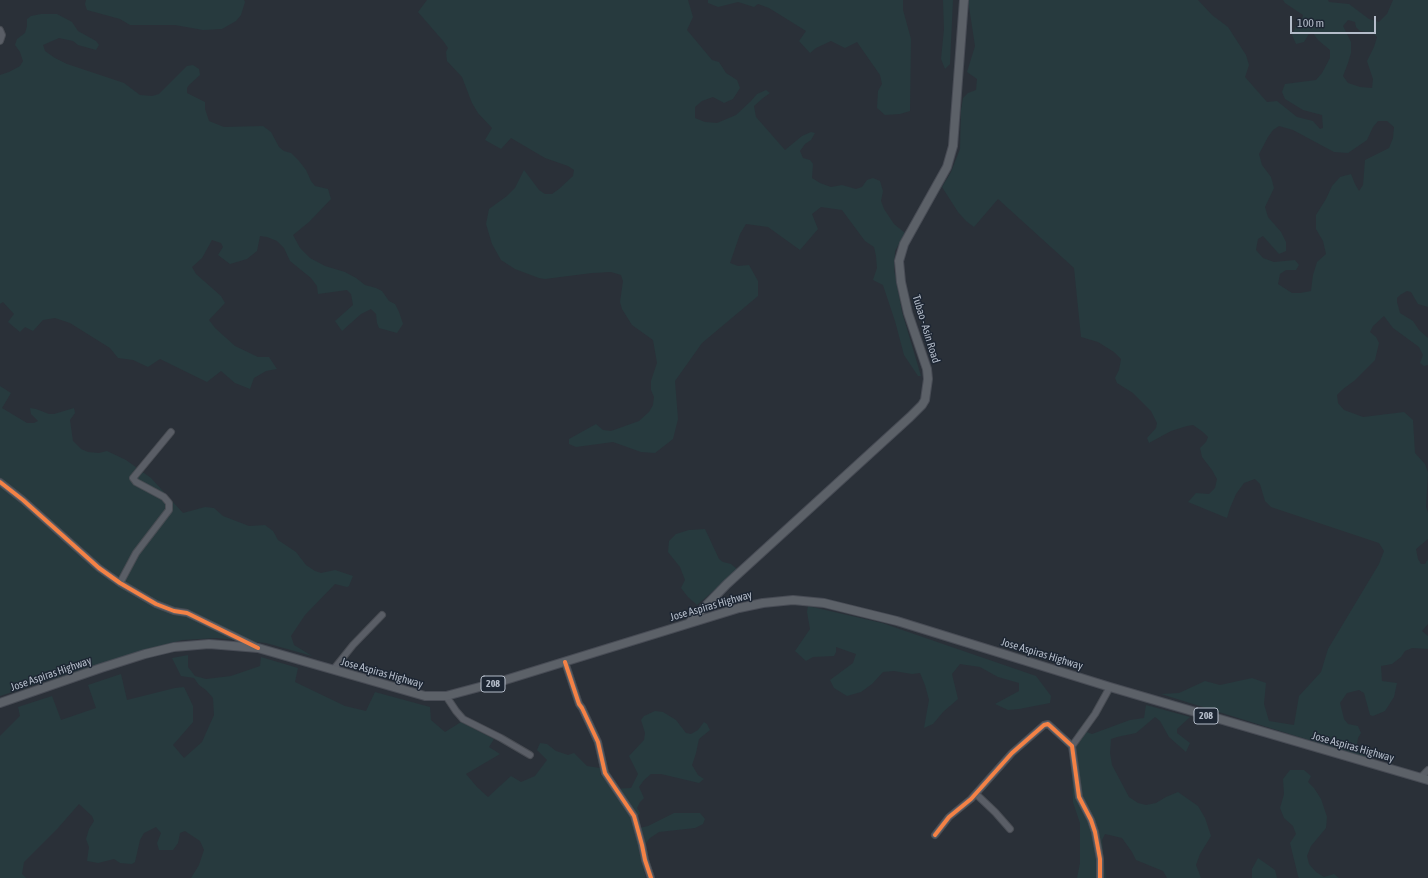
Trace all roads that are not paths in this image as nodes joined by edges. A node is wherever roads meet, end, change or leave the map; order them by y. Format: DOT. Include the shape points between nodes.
graph roads {
  1 [pos="964,0"];
  2 [pos="0,30"];
  3 [pos="0,40"];
  4 [pos="171,432"];
  5 [pos="0,482"];
  6 [pos="120,583"];
  7 [pos="382,615"];
  8 [pos="688,624"];
  9 [pos="258,648"];
  10 [pos="564,662"];
  11 [pos="333,670"];
  12 [pos="1110,687"];
  13 [pos="446,696"];
  14 [pos="0,703"];
  15 [pos="1072,746"];
  16 [pos="530,756"];
  17 [pos="1428,770"];
  18 [pos="1424,779"];
  19 [pos="976,794"];
  20 [pos="1010,829"];
  21 [pos="935,835"];
  22 [pos="651,878"];
  23 [pos="1100,878"];
  1 -- 8 [label="main road, Tubao - Asin Road" via="953,146 947,167 904,244 899,262 908,313 927,369 925,400 910,417 726,584"];
  2 -- 3 [label="street"];
  4 -- 6 [label="street" via="133,478 164,497 169,503 169,510 136,553"];
  5 -- 6 [label="street" via="24,500 99,568"];
  6 -- 9 [label="street" via="156,604 187,613"];
  7 -- 11 [label="street"];
  8 -- 10 [label="main road, Jose Aspiras Highway / 208"];
  8 -- 12 [label="main road, Jose Aspiras Highway / 208" via="763,603 793,600 824,603 898,621"];
  9 -- 11 [label="main road, Jose Aspiras Highway / 208"];
  9 -- 14 [label="main road, Jose Aspiras Highway / 208" via="208,644 174,647 101,668"];
  10 -- 13 [label="main road, Jose Aspiras Highway / 208"];
  10 -- 22 [label="street" via="579,704 596,736 605,773 634,816"];
  11 -- 13 [label="main road, Jose Aspiras Highway / 208" via="425,696"];
  12 -- 15 [label="street" via="1095,714"];
  12 -- 18 [label="main road, Jose Aspiras Highway / 208"];
  13 -- 16 [label="street" via="463,719"];
  15 -- 19 [label="street" via="1050,725 1044,725 1012,753"];
  15 -- 23 [label="street" via="1079,797 1095,832 1100,859"];
  17 -- 18 [label="street"];
  19 -- 20 [label="street"];
  19 -- 21 [label="street" via="949,817"];
}
